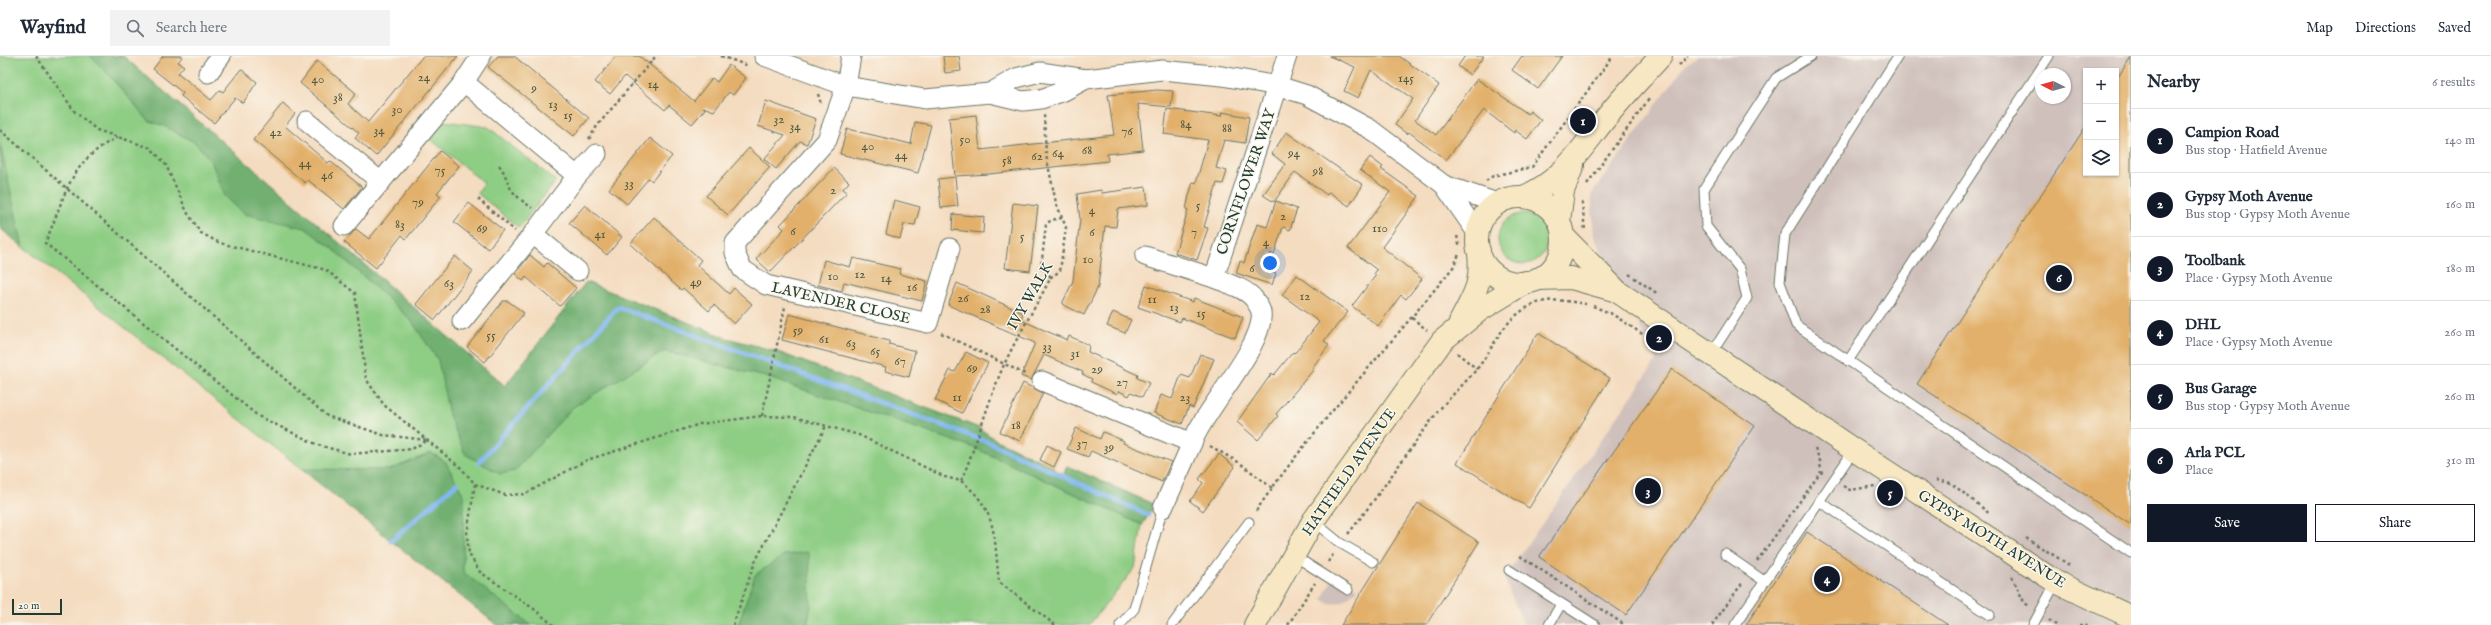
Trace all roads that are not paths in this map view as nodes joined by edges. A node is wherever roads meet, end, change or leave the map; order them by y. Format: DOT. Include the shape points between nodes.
graph roads {
  1 [pos="221,56"];
  2 [pos="481,56"];
  3 [pos="851,56"];
  4 [pos="1287,56"];
  5 [pos="1811,56"];
  6 [pos="1898,56"];
  7 [pos="2049,56"];
  8 [pos="758,61"];
  9 [pos="1669,62"];
  10 [pos="208,73"];
  11 [pos="1086,79"];
  12 [pos="464,82"];
  13 [pos="846,86"];
  14 [pos="1278,86"];
  15 [pos="990,94"];
  16 [pos="307,121"];
  17 [pos="597,154"];
  18 [pos="1576,157"];
  19 [pos="577,176"];
  20 [pos="381,182"];
  21 [pos="1444,185"];
  22 [pos="1523,197"];
  23 [pos="1487,200"];
  24 [pos="344,226"];
  25 [pos="1569,230"];
  26 [pos="531,238"];
  27 [pos="1478,242"];
  28 [pos="950,248"];
  29 [pos="1145,256"];
  30 [pos="578,271"];
  31 [pos="1214,278"];
  32 [pos="1532,281"];
  33 [pos="1618,292"];
  34 [pos="462,321"];
  35 [pos="1456,328"];
  36 [pos="1712,354"];
  37 [pos="1848,361"];
  38 [pos="1042,382"];
  39 [pos="1193,440"];
  40 [pos="1854,450"];
  41 [pos="1819,501"];
  42 [pos="1163,508"];
  43 [pos="1313,521"];
  44 [pos="1249,522"];
  45 [pos="2131,553"];
  46 [pos="1725,554"];
  47 [pos="1293,555"];
  48 [pos="1373,562"];
  49 [pos="1509,570"];
  50 [pos="1764,581"];
  51 [pos="2056,582"];
  52 [pos="1348,590"];
  53 [pos="1561,604"];
  54 [pos="1990,615"];
  55 [pos="2131,617"];
  56 [pos="1120,625"];
  57 [pos="1172,625"];
  58 [pos="1255,625"];
  59 [pos="1549,625"];
  60 [pos="1595,625"];
  61 [pos="1735,625"];
  62 [pos="2033,625"];
  1 -- 10 [label="street"];
  2 -- 12 [label="street"];
  3 -- 13 [label="street, LAVENDER CLOSE"];
  4 -- 14 [label="street, CORNFLOWER WAY"];
  5 -- 36 [label="lane" via="1776,78 1704,189 1706,226 1740,269 1747,298"];
  6 -- 37 [label="lane" via="1785,234 1780,282 1796,325"];
  7 -- 37 [label="lane"];
  8 -- 13 [label="street"];
  9 -- 18 [label="street" via="1610,113"];
  11 -- 14 [label="street" via="1162,70 1222,76"];
  11 -- 15 [label="street" via="1064,91 1041,99 1023,101"];
  11 -- 15 [label="street" via="1040,72 1016,78"];
  12 -- 19 [label="street"];
  12 -- 20 [label="street"];
  13 -- 15 [label="street" via="925,99"];
  13 -- 28 [label="street, LAVENDER CLOSE" via="827,140 735,243 735,253 742,269 766,285 928,323"];
  14 -- 21 [label="street" via="1307,95 1370,129"];
  14 -- 31 [label="street, CORNFLOWER WAY"];
  16 -- 20 [label="street"];
  17 -- 19 [label="street"];
  18 -- 22 [label="street" via="1549,184"];
  18 -- 25 [label="street" via="1566,181 1560,207"];
  19 -- 26 [label="street"];
  20 -- 24 [label="street"];
  21 -- 23 [label="street"];
  21 -- 27 [label="street" via="1465,214"];
  22 -- 23 [label="street"];
  22 -- 25 [label="street" via="1542,202"];
  23 -- 27 [label="street"];
  25 -- 32 [label="street" via="1558,261 1551,270"];
  25 -- 33 [label="street, GYPSY MOTH AVENUE"];
  26 -- 30 [label="street"];
  26 -- 34 [label="street"];
  27 -- 32 [label="street" via="1486,265 1497,276 1513,282"];
  27 -- 35 [label="street, HATFIELD AVENUE" via="1481,274 1478,286"];
  29 -- 31 [label="street"];
  31 -- 39 [label="street" via="1253,298 1261,312 1259,328 1239,367"];
  32 -- 33 [label="street, GYPSY MOTH AVENUE" via="1571,278"];
  32 -- 35 [label="street, HATFIELD AVENUE" via="1495,300"];
  33 -- 36 [label="street, GYPSY MOTH AVENUE"];
  35 -- 43 [label="street, HATFIELD AVENUE" via="1442,341"];
  36 -- 40 [label="street, GYPSY MOTH AVENUE"];
  37 -- 45 [label="lane"];
  38 -- 39 [label="street"];
  39 -- 42 [label="street"];
  40 -- 41 [label="lane"];
  40 -- 51 [label="street, GYPSY MOTH AVENUE"];
  41 -- 50 [label="lane"];
  41 -- 54 [label="lane"];
  42 -- 56 [label="lane" via="1134,608"];
  43 -- 47 [label="street, HATFIELD AVENUE"];
  43 -- 48 [label="lane" via="1340,543"];
  44 -- 57 [label="lane"];
  46 -- 50 [label="lane"];
  47 -- 52 [label="lane"];
  47 -- 58 [label="street, HATFIELD AVENUE"];
  49 -- 53 [label="lane"];
  50 -- 61 [label="lane"];
  51 -- 55 [label="street, GYPSY MOTH AVENUE"];
  51 -- 62 [label="lane"];
  53 -- 59 [label="lane"];
  53 -- 60 [label="lane"];
}
